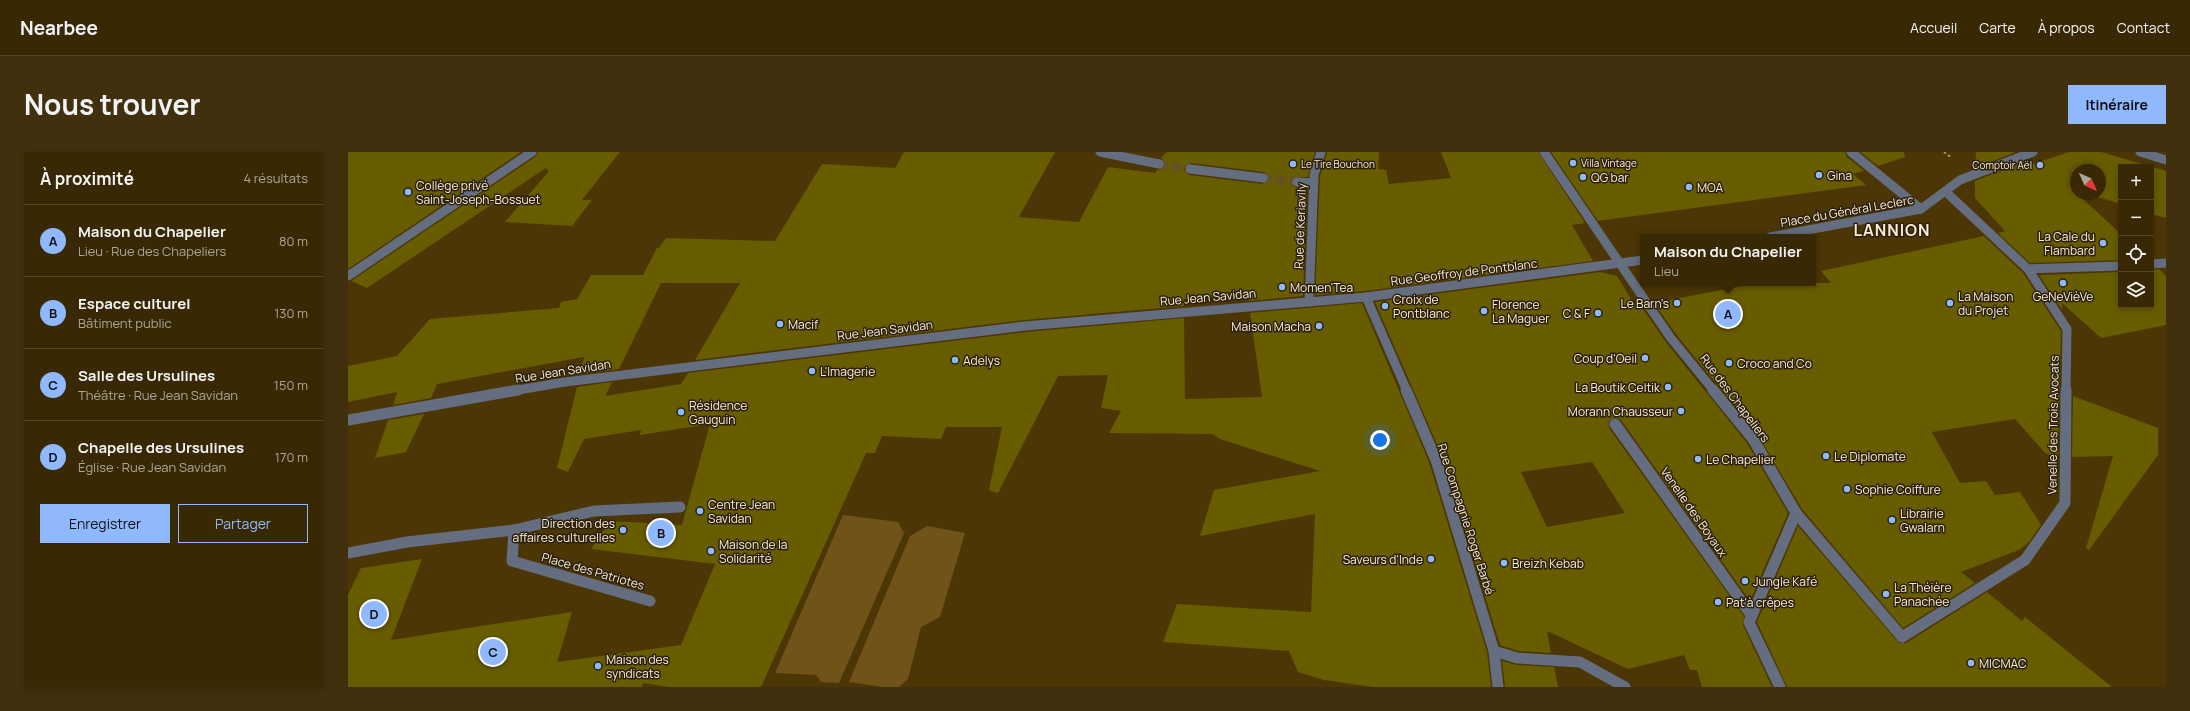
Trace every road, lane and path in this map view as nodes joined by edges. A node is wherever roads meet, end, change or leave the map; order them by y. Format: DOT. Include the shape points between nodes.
graph roads {
  1 [pos="532,152"];
  2 [pos="1100,152"];
  3 [pos="1321,152"];
  4 [pos="1544,152"];
  5 [pos="1851,152"];
  6 [pos="1944,152"];
  7 [pos="2140,152"];
  8 [pos="2028,153"];
  9 [pos="1954,159"];
  10 [pos="2166,160"];
  11 [pos="1159,164"];
  12 [pos="1190,169"];
  13 [pos="1264,178"];
  14 [pos="1297,182"];
  15 [pos="1314,183"];
  16 [pos="1946,192"];
  17 [pos="1921,209"];
  18 [pos="1786,234"];
  19 [pos="1640,261"];
  20 [pos="2166,263"];
  21 [pos="1622,264"];
  22 [pos="2154,264"];
  23 [pos="2118,266"];
  24 [pos="2028,269"];
  25 [pos="348,276"];
  26 [pos="1366,297"];
  27 [pos="1309,302"];
  28 [pos="348,420"];
  29 [pos="1615,424"];
  30 [pos="680,507"];
  31 [pos="1796,513"];
  32 [pos="514,530"];
  33 [pos="348,553"];
  34 [pos="650,601"];
  35 [pos="1752,616"];
  36 [pos="1494,651"];
  37 [pos="1498,687"];
  38 [pos="1625,687"];
  39 [pos="1780,687"];
  1 -- 25 [label="street"];
  2 -- 11 [label="street"];
  3 -- 15 [label="street, Rue de Keriavily"];
  4 -- 21 [label="street, Rue des Chapeliers"];
  5 -- 17 [label="street"];
  6 -- 9 [label="path"];
  7 -- 10 [label="street"];
  8 -- 16 [label="street, Place du Général Leclerc" via="1960,180"];
  12 -- 13 [label="street"];
  14 -- 15 [label="street"];
  15 -- 27 [label="street, Rue de Keriavily"];
  16 -- 17 [label="street, Place du Général Leclerc"];
  16 -- 24 [label="street, Venelle des Trois Avocats"];
  17 -- 18 [label="street, Place du Général Leclerc"];
  19 -- 21 [label="street"];
  20 -- 22 [label="street"];
  21 -- 26 [label="street, Rue Geoffroy de Pontblanc"];
  21 -- 31 [label="street, Rue des Chapeliers" via="1670,337 1753,439"];
  23 -- 24 [label="street"];
  24 -- 31 [label="street, Venelle des Trois Avocats" via="2068,329 2065,503 2025,560 1902,637"];
  26 -- 27 [label="street, Rue Geoffroy de Pontblanc"];
  26 -- 36 [label="street, Rue Compagnie Roger Barbé" via="1436,460"];
  27 -- 28 [label="street, Rue Jean Savidan" via="1018,327 565,382"];
  29 -- 35 [label="street, Venelle des Boyaux"];
  30 -- 32 [label="street" via="594,510"];
  31 -- 35 [label="street"];
  32 -- 33 [label="street" via="407,542"];
  32 -- 34 [label="street, Place des Patriotes" via="512,561"];
  35 -- 39 [label="street" via="1749,622"];
  36 -- 37 [label="street, Rue Compagnie Roger Barbé"];
  36 -- 38 [label="street" via="1517,658 1580,662"];
}
